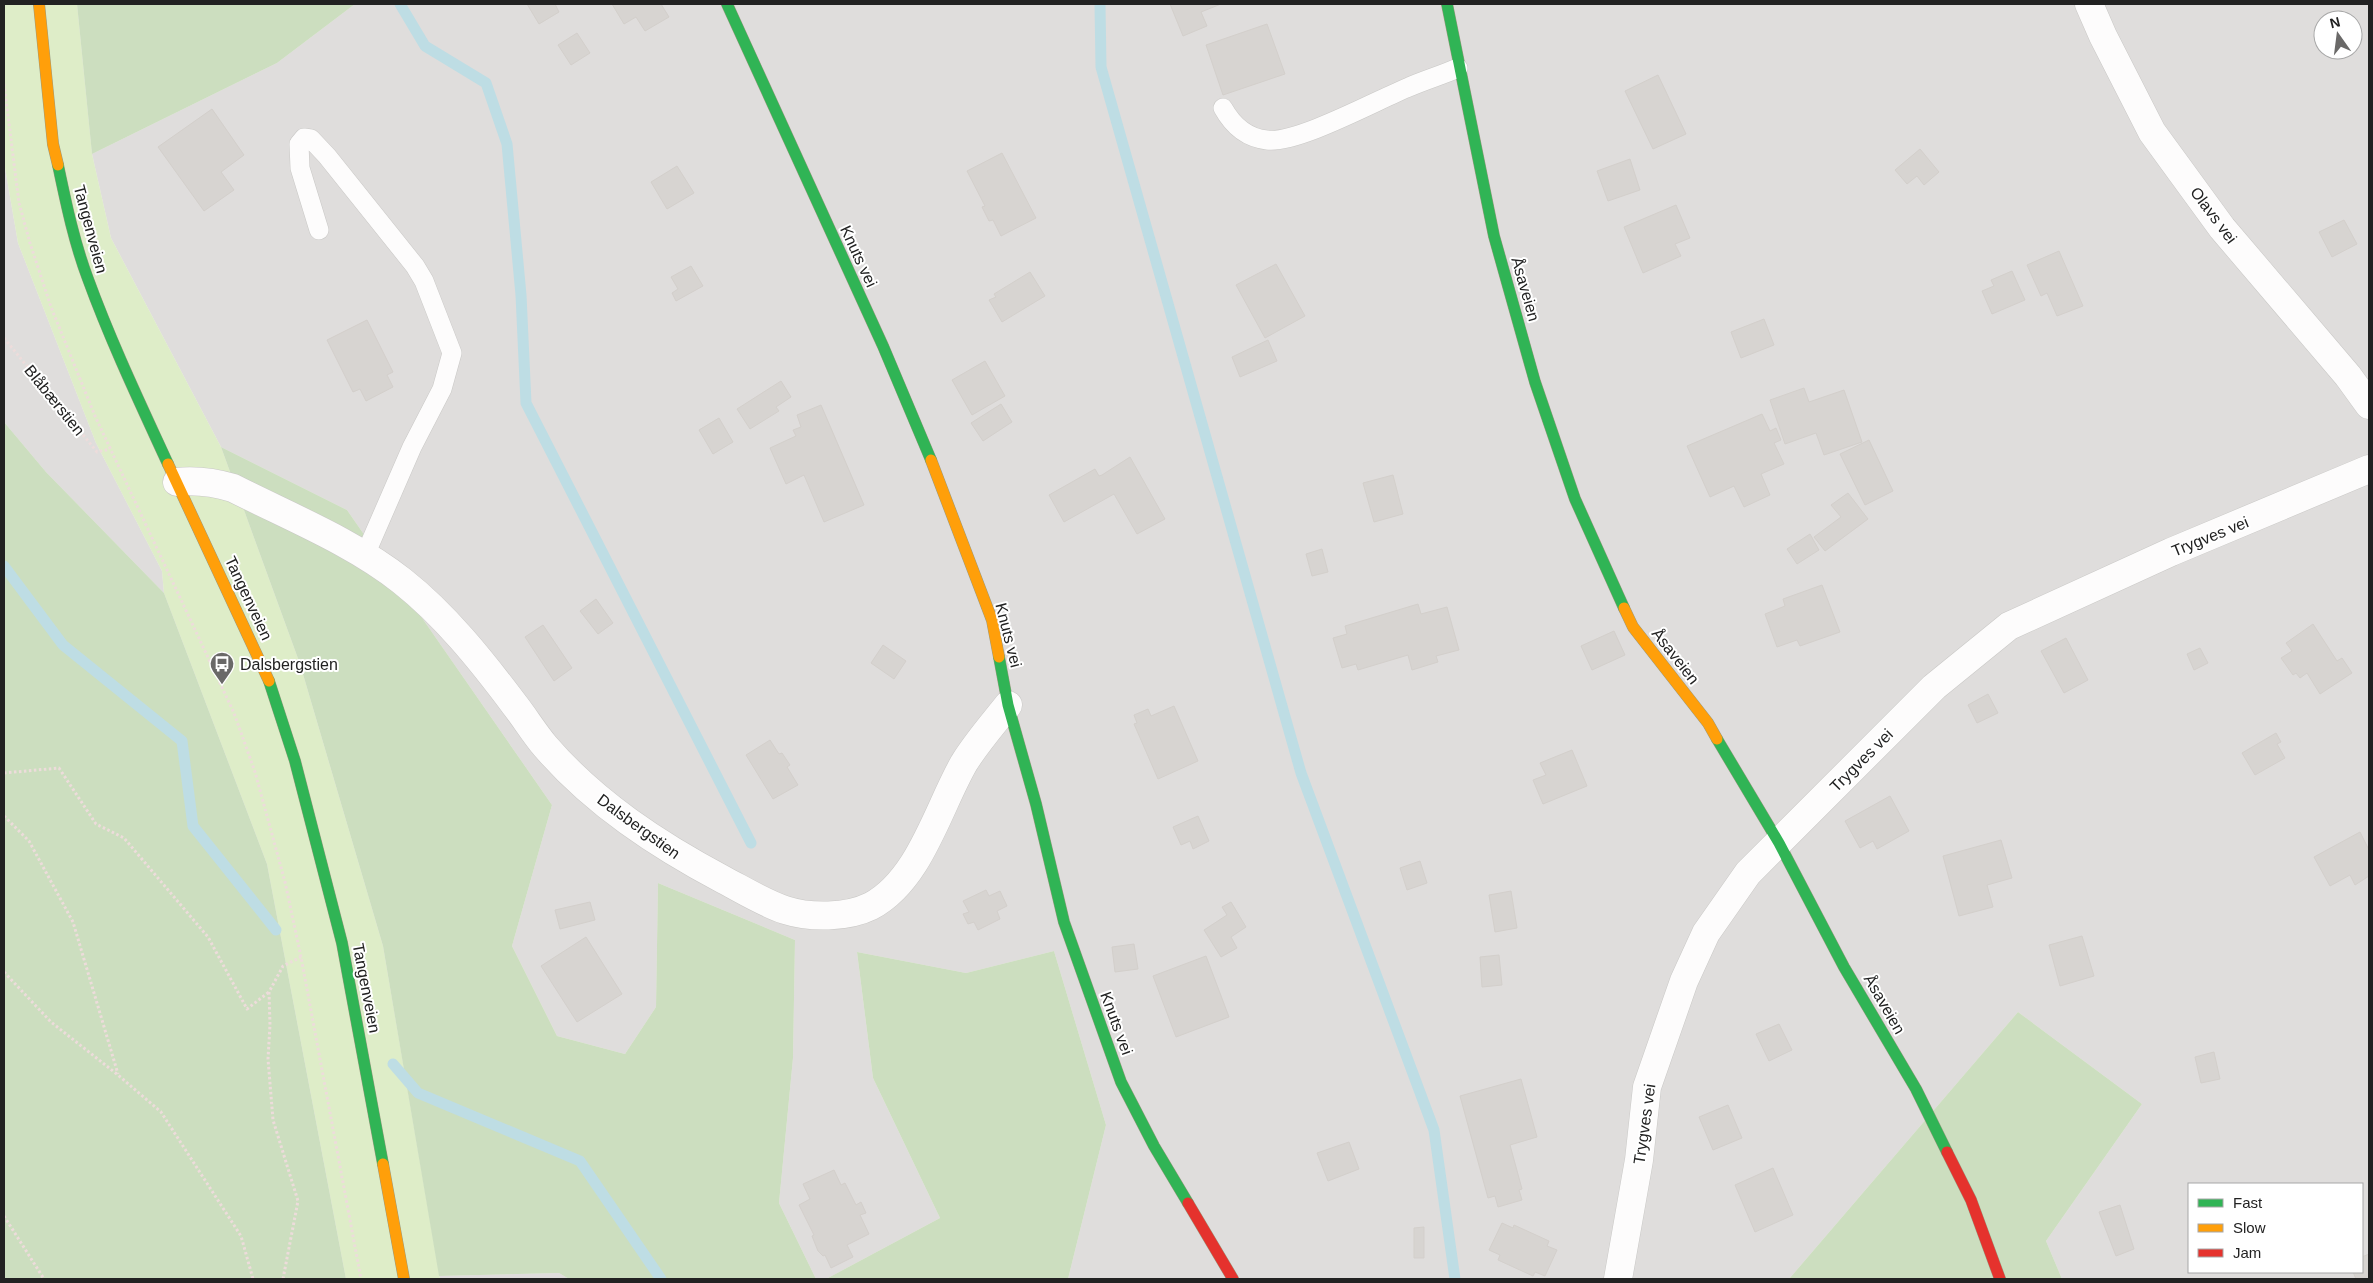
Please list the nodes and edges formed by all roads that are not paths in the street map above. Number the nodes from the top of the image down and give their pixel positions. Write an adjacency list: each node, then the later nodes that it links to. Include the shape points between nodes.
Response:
1 (39, 4): 10 (street, Tangenveien, via 53,144 86,278)
2 (727, 4): 12 (street, Knuts vei, via 883,346 941,484 992,620)
3 (1447, 4): 5 (street, Åsaveien)
4 (2089, 4): 8 (street, Olavs vei, via 2152,132 2222,228)
5 (1458, 68): 6 (lane, via 1281,140 1267,140 1240,130); 13 (street, Åsaveien, via 1494,236 1535,382 1575,499 1633,627 1708,723)
6 (1223, 108)
7 (320, 230): 11 (lane, via 300,168 299,144 304,138 311,139 327,156 415,266 452,353 442,389 412,447)
8 (2369, 405)
9 (2369, 468): 13 (street, Trygves vei, via 2171,552 2009,626 1934,687)
10 (177, 482): 11 (street, Dalsbergstien, via 194,480 233,488); 14 (street, Tangenveien, via 270,684 295,761 342,943)
11 (365, 555): 12 (street, Dalsbergstien, via 402,581 438,613 546,746 609,808 690,862 784,910 839,915 870,906 893,888 919,854 964,764)
12 (1008, 705): 15 (street, Knuts vei, via 1064,922 1121,1082 1154,1146)
13 (1779, 843): 16 (street, Trygves vei, via 1748,873 1706,933 1684,981 1647,1087 1639,1160); 17 (street, Åsaveien, via 1844,967 1916,1089 1971,1200)
14 (404, 1279)
15 (1233, 1279)
16 (1618, 1279)
17 (2000, 1279)

